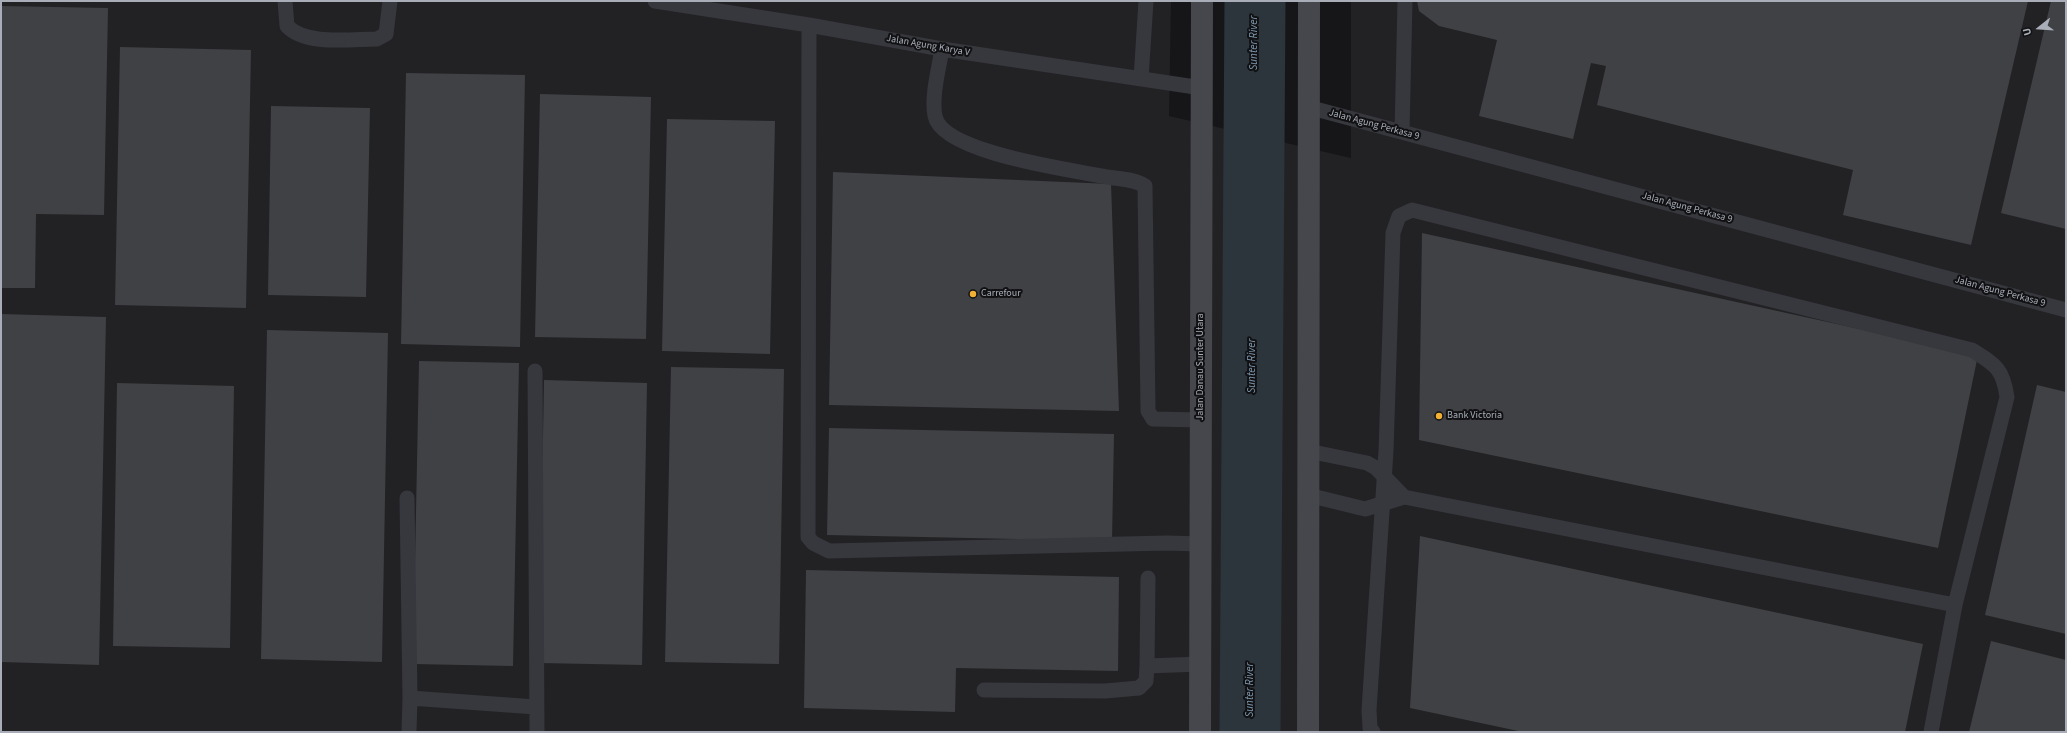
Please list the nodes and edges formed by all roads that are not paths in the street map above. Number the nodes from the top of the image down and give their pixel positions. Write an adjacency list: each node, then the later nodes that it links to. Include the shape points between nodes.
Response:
1 (285, 1): 2 (lane, via 287,26 293,32 314,39 377,38 386,34)
2 (390, 1)
3 (656, 1): 8 (lane, Jalan Agung Karya V)
4 (1146, 1): 10 (lane)
5 (1202, 1): 11 (main road, Jalan Danau Sunter Utara)
6 (1309, 1): 12 (main road)
7 (1405, 1): 13 (lane)
8 (808, 25): 9 (lane, Jalan Agung Karya V); 23 (lane, via 808,537 813,543 829,550)
9 (942, 49): 10 (lane, Jalan Agung Karya V); 16 (lane, via 934,104 935,117 948,134 1005,157 1145,186 1148,411 1153,419)
10 (1141, 79): 11 (lane, Jalan Agung Karya V)
11 (1202, 88): 16 (main road, Jalan Danau Sunter Utara)
12 (1308, 107): 13 (lane, Jalan Agung Perkasa 9); 17 (main road)
13 (1402, 132): 14 (lane, Jalan Agung Perkasa 9)
14 (2066, 310)
15 (535, 371): 30 (lane)
16 (1201, 420): 23 (main road, Jalan Danau Sunter Utara)
17 (1308, 451): 18 (lane, via 1368,463); 19 (main road)
18 (1384, 478): 20 (lane); 22 (lane); 25 (lane, via 1393,233 1399,216 1412,210 1972,350 1996,365 2005,379 2007,397)
19 (1308, 495): 22 (lane, via 1364,509); 34 (main road)
20 (1404, 497): 22 (lane); 25 (lane)
21 (407, 498): 29 (lane)
22 (1382, 504): 35 (lane, via 1369,710 1370,728)
23 (1201, 544): 26 (main road, Jalan Danau Sunter Utara)
24 (1148, 578): 27 (lane)
25 (1955, 605): 36 (lane)
26 (1201, 664): 27 (lane); 33 (main road, Jalan Danau Sunter Utara)
27 (1147, 666): 28 (lane, via 1146,681 1139,688 1105,691)
28 (984, 690)
29 (410, 698): 30 (lane); 31 (lane)
30 (536, 707): 32 (lane)
31 (409, 732)
32 (537, 732)
33 (1200, 732)
34 (1308, 732)
35 (1373, 732)
36 (1931, 732)

